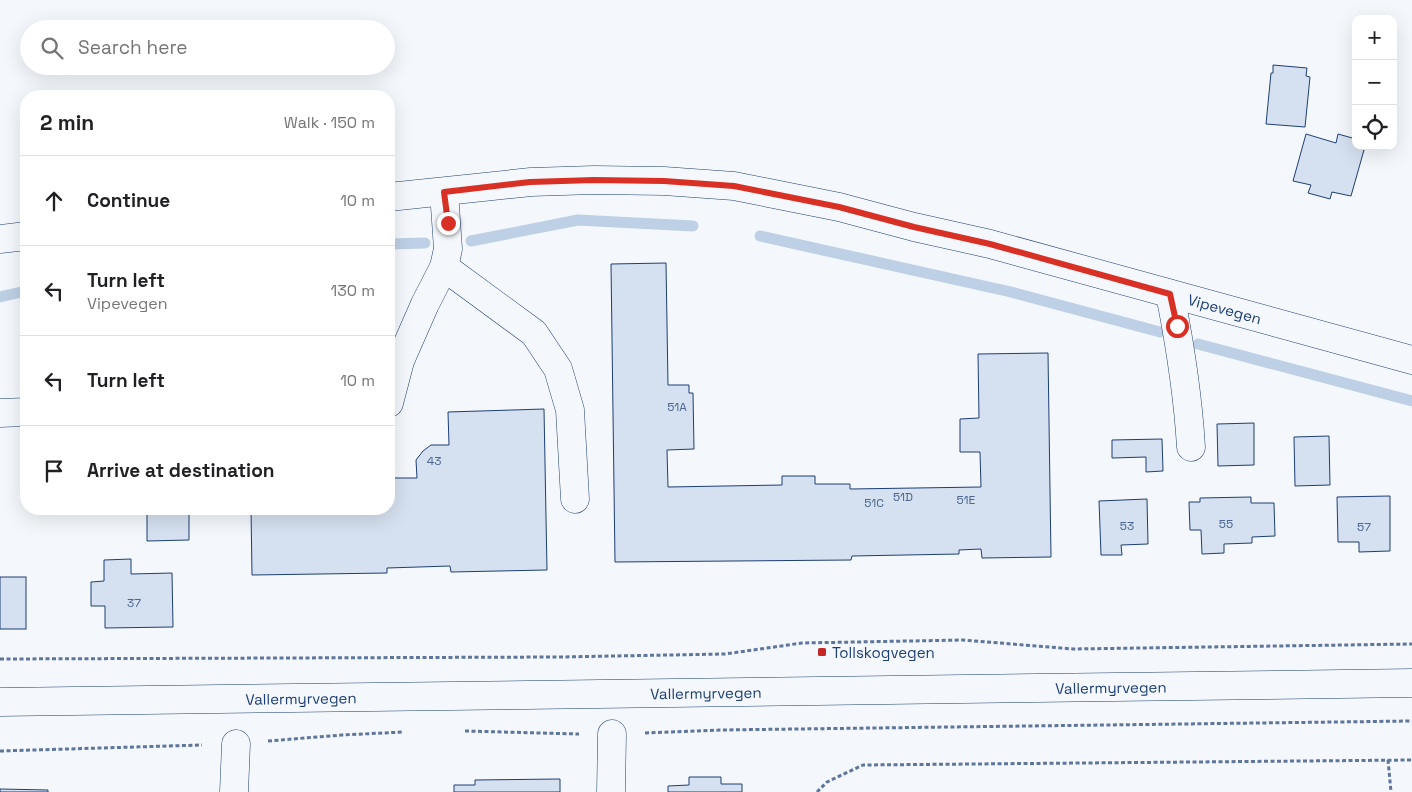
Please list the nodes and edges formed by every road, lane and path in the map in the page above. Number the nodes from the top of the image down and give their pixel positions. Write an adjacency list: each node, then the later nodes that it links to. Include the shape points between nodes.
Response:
1 (444, 192): 2 (main road, Vipevegen); 5 (main road, via 448,249); 6 (main road, Vipevegen, via 530,182 594,180 734,186 839,207 990,244)
2 (395, 196)
3 (20, 236): 4 (main road)
4 (0, 238)
5 (444, 267): 8 (main road, via 400,361); 12 (main road, via 534,333 558,369 570,410)
6 (1170, 294): 7 (main road, Vipevegen); 11 (main road, via 1188,402)
7 (1412, 360)
8 (395, 380)
9 (20, 412): 10 (main road)
10 (0, 413)
11 (1191, 447)
12 (575, 499)
13 (1412, 644): 14 (path, via 1073,649 963,640 802,643 725,654)
14 (0, 659)
15 (1412, 683): 16 (main road, Vallermyrvegen)
16 (0, 702)
17 (1412, 721): 20 (path)
18 (456, 731): 20 (path)
19 (408, 732): 21 (path)
20 (612, 734): 26 (main road)
21 (236, 744): 22 (path); 25 (main road)
22 (0, 750)
23 (1388, 760): 24 (path); 27 (path, via 863,765 827,782); 28 (path)
24 (1412, 760)
25 (234, 792)
26 (611, 792)
27 (817, 792)
28 (1391, 792)

